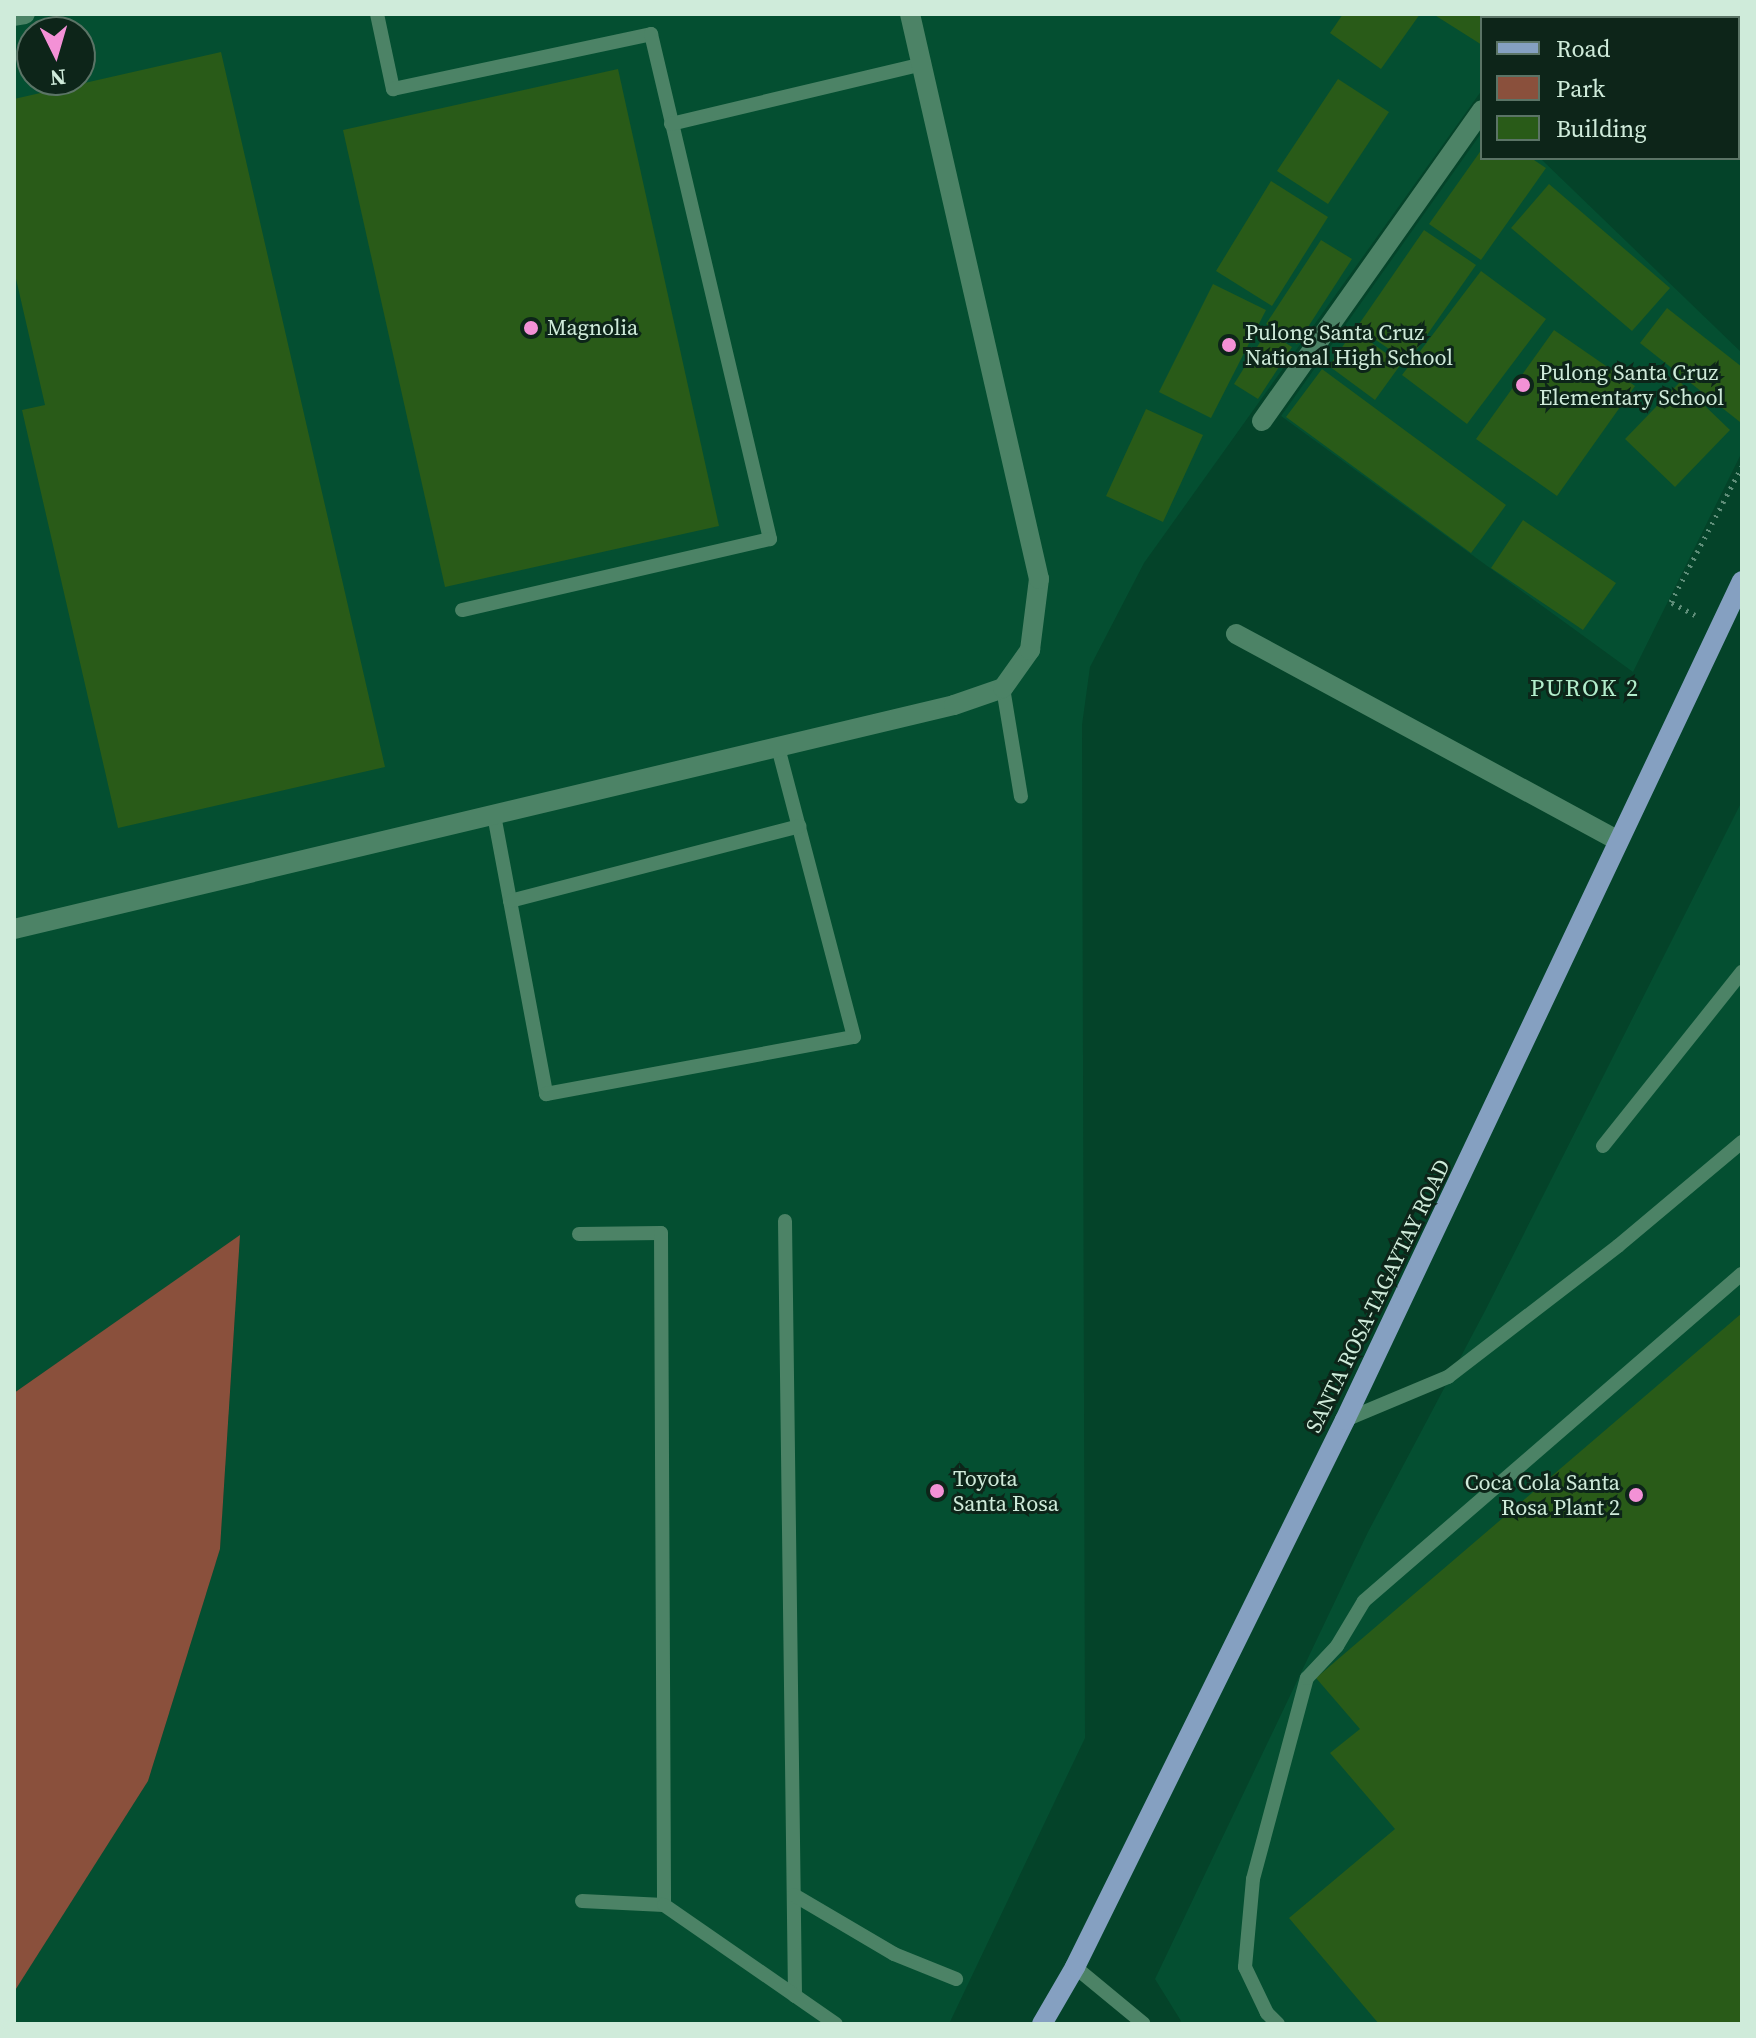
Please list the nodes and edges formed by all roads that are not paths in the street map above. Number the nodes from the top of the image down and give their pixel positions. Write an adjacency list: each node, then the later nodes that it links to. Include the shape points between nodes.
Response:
1 (25, 14): 4 (street)
2 (377, 14): 7 (lane, via 393,89 651,34)
3 (910, 14): 5 (street)
4 (14, 16)
5 (923, 64): 7 (lane); 12 (street, via 1039,579 1030,650)
6 (1480, 113): 8 (street)
7 (671, 124): 10 (lane, via 770,539)
8 (1262, 421)
9 (1742, 581): 17 (main road, SANTA ROSA-TAGAYTAY ROAD)
10 (462, 610)
11 (1236, 634): 17 (street)
12 (1003, 688): 13 (street, via 954,705); 14 (lane)
13 (778, 747): 15 (street); 16 (lane)
14 (1021, 797)
15 (494, 815): 18 (lane); 19 (street)
16 (799, 826): 18 (lane); 18 (lane, via 854,1037 546,1094)
17 (1617, 840): 26 (main road, SANTA ROSA-TAGAYTAY ROAD)
18 (510, 901)
19 (14, 929)
20 (1742, 972): 22 (lane)
21 (1742, 1142): 26 (lane, via 1448,1377)
22 (1603, 1146)
23 (785, 1221): 27 (lane)
24 (579, 1234): 29 (lane, via 661,1233)
25 (1742, 1274): 36 (lane, via 1364,1601 1337,1646 1307,1678 1253,1879 1246,1952 1245,1967 1267,2013)
26 (1345, 1420): 30 (main road, SANTA ROSA-TAGAYTAY ROAD)
27 (794, 1895): 31 (lane, via 894,1954); 32 (lane)
28 (582, 1901): 29 (lane)
29 (664, 1905): 32 (lane)
30 (1075, 1967): 34 (main road, SANTA ROSA-TAGAYTAY ROAD); 35 (lane)
31 (956, 1979)
32 (795, 1996): 33 (lane)
33 (836, 2024)
34 (1042, 2024)
35 (1144, 2024)
36 (1278, 2024)

